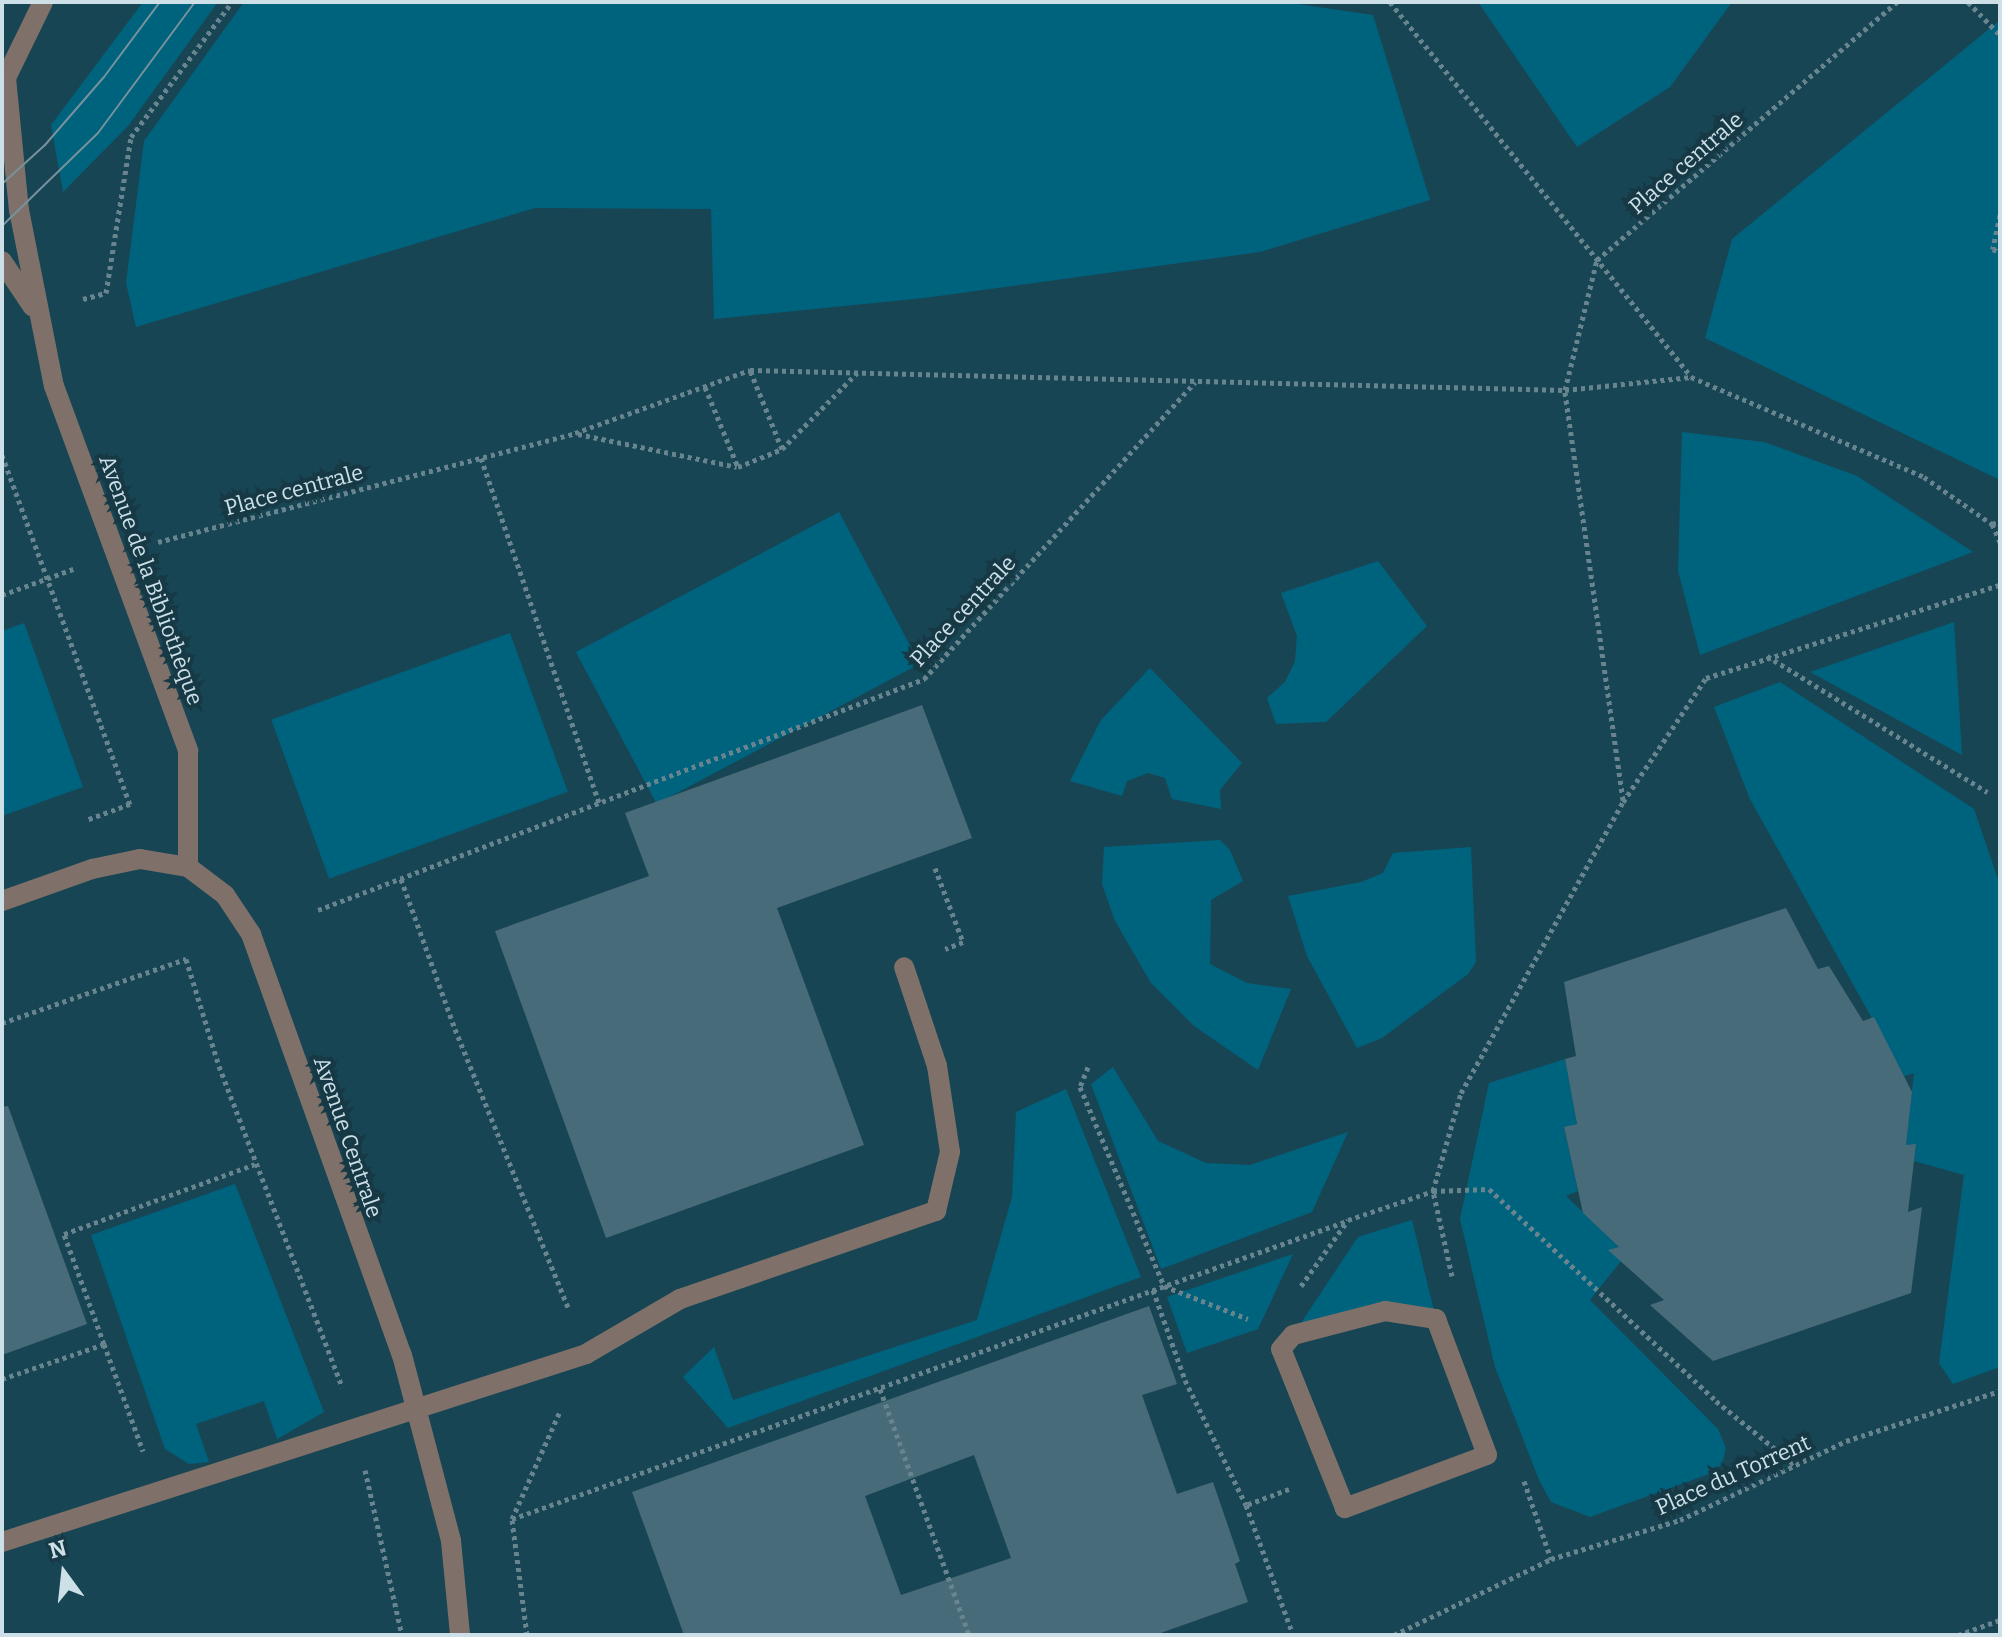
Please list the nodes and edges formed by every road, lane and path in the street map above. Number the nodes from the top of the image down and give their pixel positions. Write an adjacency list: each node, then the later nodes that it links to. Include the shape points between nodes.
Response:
1 (43, 2): 14 (street, Avenue de la Bibliothèque, via 6,78 10,153)
2 (232, 2): 13 (path, via 131,137 106,293)
3 (1390, 2): 11 (path)
4 (1884, 2): 7 (path)
5 (1897, 2): 7 (path, Place centrale)
6 (1968, 2): 8 (path)
7 (1886, 11): 11 (path, Place centrale)
8 (2000, 35)
9 (2000, 215): 10 (path, via 1993,249)
10 (2000, 253)
11 (1597, 260): 17 (path); 20 (path)
12 (2, 261): 14 (street)
13 (77, 301)
14 (37, 313): 29 (street, Avenue de la Bibliothèque, via 54,386)
15 (750, 370): 16 (path, Place centrale); 19 (path, Place centrale); 22 (path)
16 (858, 373): 18 (path, Place centrale); 22 (path)
17 (1691, 377): 20 (path, Place centrale); 27 (path, via 1924,477)
18 (1196, 381): 20 (path, Place centrale); 36 (path, Place centrale, via 924,679)
19 (705, 387): 21 (path, Place centrale); 25 (path)
20 (1565, 390): 35 (path)
21 (575, 433): 24 (path, Place centrale); 25 (path)
22 (782, 449): 25 (path)
23 (2, 455): 30 (path)
24 (481, 458): 29 (path, Place centrale); 36 (path)
25 (738, 467)
26 (2000, 521): 27 (path)
27 (1992, 524): 28 (path)
28 (2000, 542)
29 (115, 553): 30 (path, Place centrale); 38 (street, Avenue de la Bibliothèque, via 188,751)
30 (48, 578): 32 (path, Place centrale); 37 (path, via 130,804)
31 (2000, 585): 33 (path)
32 (2, 595)
33 (1767, 656): 34 (path); 35 (path, via 1706,678)
34 (1987, 792)
35 (1623, 802): 48 (path, via 1461,1093 1433,1191)
36 (599, 803): 40 (path, Place centrale)
37 (73, 825)
38 (188, 867): 41 (street, Avenue Centrale, via 140,859 92,869); 58 (street, Avenue Centrale, via 225,895 251,934)
39 (935, 868): 43 (path, via 963,942)
40 (401, 879): 42 (path, Place centrale); 54 (path)
41 (2, 901)
42 (318, 910)
43 (904, 967): 54 (street, via 937,1066 950,1152 936,1211 680,1299)
44 (2, 1023): 46 (path, via 186,959)
45 (1088, 1067): 49 (path, via 1080,1087)
46 (255, 1164): 53 (path, via 64,1234); 59 (path)
47 (1348, 1220): 49 (path)
48 (1453, 1282)
49 (1164, 1286): 50 (path); 51 (path)
50 (1153, 1290): 56 (path); 62 (path, via 1185,1380)
51 (1257, 1323)
52 (1293, 1335): 52 (street, via 1281,1349 1345,1508 1487,1455 1436,1319 1385,1311)
53 (104, 1344): 55 (path); 61 (path)
54 (586, 1354): 58 (street); 63 (path)
55 (2, 1379)
56 (880, 1389): 63 (path); 70 (path)
57 (2000, 1391): 65 (path, Place du Torrent, via 1846,1441 1680,1520)
58 (417, 1408): 59 (street); 68 (street, Avenue Centrale, via 451,1541)
59 (356, 1428): 61 (street); 67 (path)
60 (1522, 1477): 65 (path)
61 (158, 1494): 64 (street)
62 (1246, 1505)
63 (512, 1519): 69 (path)
64 (2, 1542)
65 (1551, 1559): 71 (path, Place du Torrent)
66 (2000, 1620): 72 (path)
67 (402, 1635)
68 (460, 1635)
69 (527, 1635)
70 (969, 1635)
71 (1394, 1635)
72 (1958, 1635)

